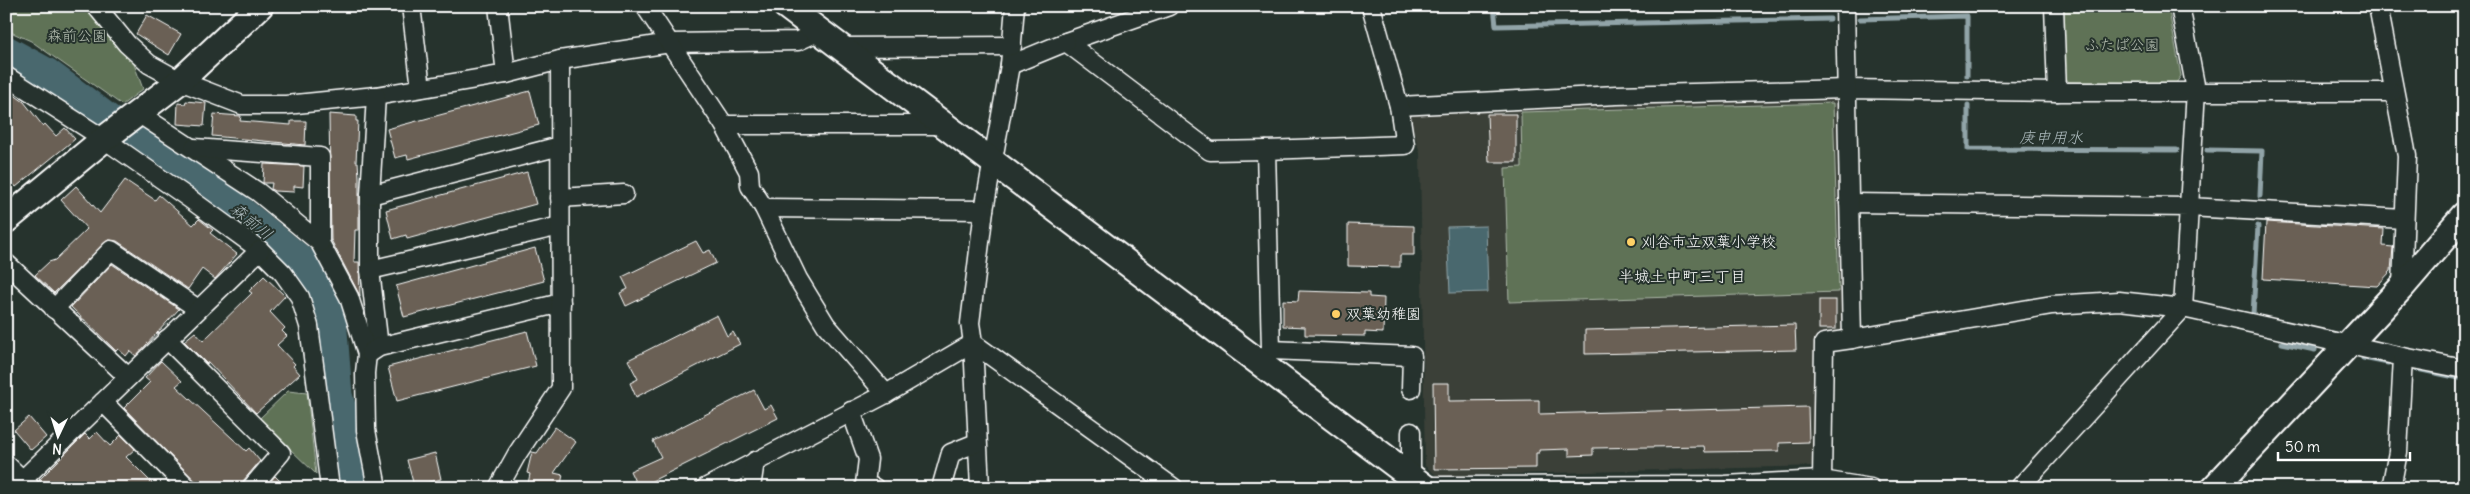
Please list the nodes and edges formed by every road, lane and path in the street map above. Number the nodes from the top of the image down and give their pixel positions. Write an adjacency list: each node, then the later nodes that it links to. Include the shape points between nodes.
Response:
1 (96, 6): 23 (street, via 127,44 149,64)
2 (260, 6): 23 (street)
3 (411, 6): 24 (street)
4 (498, 6): 21 (street)
5 (645, 6): 15 (street)
6 (786, 6): 14 (street)
7 (1015, 6): 17 (street)
8 (1168, 6): 16 (street)
9 (1371, 6): 30 (street)
10 (1845, 6): 25 (street)
11 (2054, 6): 27 (street)
12 (2180, 6): 26 (street)
13 (2378, 6): 28 (street)
14 (820, 32): 15 (street, via 798,41); 18 (street)
15 (670, 42): 19 (street); 32 (street)
16 (1066, 42): 20 (street); 37 (street, via 1210,151)
17 (1012, 46): 18 (street); 20 (street)
18 (842, 48): 33 (street)
19 (560, 60): 21 (street); 35 (street)
20 (1010, 65): 38 (street)
21 (506, 74): 24 (street)
22 (6, 77): 34 (street)
23 (180, 81): 29 (street, via 242,105 286,105); 31 (street)
24 (421, 88): 29 (street)
25 (1846, 89): 27 (street); 30 (street, via 1617,95); 42 (street)
26 (2196, 90): 27 (street); 28 (street); 43 (street)
27 (2057, 92)
28 (2393, 92): 47 (street, via 2407,156)
29 (376, 96): 40 (street)
30 (1399, 106): 37 (street, via 1405,145)
31 (138, 113): 34 (street); 36 (street)
32 (724, 125): 33 (street); 44 (street, via 749,172 750,186)
33 (945, 126): 38 (street)
34 (104, 139): 48 (street); 51 (street)
35 (560, 146): 40 (street); 41 (street)
36 (193, 148): 50 (street, via 258,192); 50 (street, via 320,157)
37 (1266, 150): 64 (street)
38 (992, 160): 45 (street); 64 (street)
39 (624, 194): 41 (street)
40 (370, 195): 53 (street)
41 (560, 198): 49 (street)
42 (1849, 203): 43 (street); 60 (street)
43 (2189, 207): 47 (street); 56 (street)
44 (764, 208): 45 (street); 69 (street, via 798,279 826,325)
45 (984, 210): 61 (street, via 970,323)
46 (2464, 215): 54 (street)
47 (2404, 219): 54 (street)
48 (6, 220)
49 (560, 226): 53 (street); 55 (street)
50 (320, 244): 63 (street)
51 (260, 250): 58 (street); 82 (street, via 284,273 300,298 309,326)
52 (6, 263): 57 (street)
53 (370, 270): 63 (street)
54 (2402, 287): 62 (street)
55 (561, 303): 63 (street); 84 (street, via 561,388)
56 (2183, 308): 60 (street, via 2119,301 2052,305); 62 (street); 92 (street)
57 (54, 309): 58 (street, via 111,250); 67 (street)
58 (198, 309): 59 (street)
59 (167, 339): 67 (street); 81 (street, via 281,453)
60 (1852, 339): 76 (street, via 1824,343)
61 (973, 343): 69 (street); 73 (street); 90 (street)
62 (2347, 346): 65 (street); 93 (street)
63 (373, 351): 83 (street, via 365,372 366,430)
64 (1267, 357): 68 (street, via 1412,356); 77 (street)
65 (2404, 357): 66 (street); 94 (street, via 2398,452)
66 (2464, 369)
67 (128, 377): 70 (street)
68 (1411, 389)
69 (886, 394): 71 (street)
70 (103, 402): 78 (street); 80 (street)
71 (851, 411): 74 (street); 87 (street, via 868,459 865,484)
72 (1411, 432): 77 (street)
73 (976, 443): 88 (street, via 952,453); 89 (street)
74 (756, 461): 85 (street); 86 (street)
75 (6, 464): 78 (street)
76 (1822, 480): 79 (street); 91 (street)
77 (1420, 484): 79 (street)
78 (22, 485)
79 (1725, 486)
80 (188, 488)
81 (251, 488)
82 (330, 488)
83 (377, 488)
84 (498, 488)
85 (705, 488)
86 (751, 488)
87 (875, 488)
88 (942, 488)
89 (980, 488)
90 (1174, 488)
91 (1870, 488)
92 (2019, 488)
93 (2214, 488)
94 (2391, 488)

